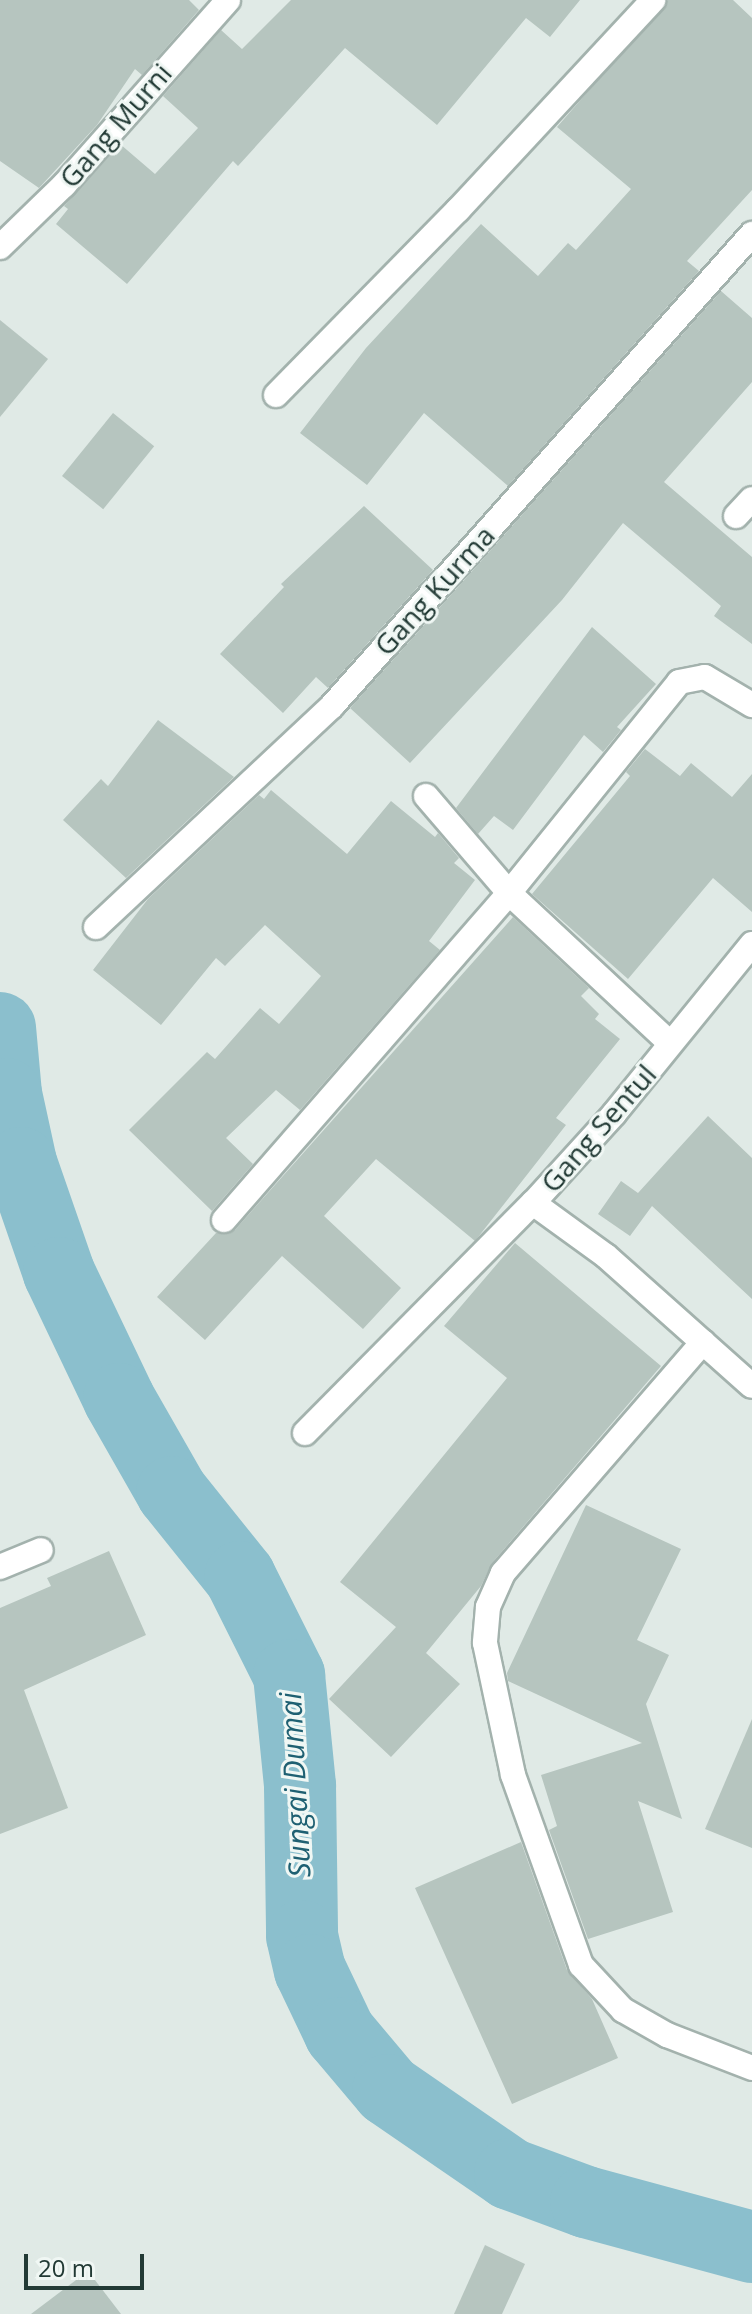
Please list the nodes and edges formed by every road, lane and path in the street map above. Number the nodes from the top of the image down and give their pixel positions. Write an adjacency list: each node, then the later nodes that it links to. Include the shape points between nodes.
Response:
1 (228, 0): 4 (street, Gang Murni, via 64,185)
2 (653, 0): 5 (street)
3 (752, 234): 9 (street, Gang Kurma, via 332,706)
4 (0, 247)
5 (276, 395)
6 (752, 705): 8 (street, via 705,677 679,682)
7 (426, 796): 8 (street)
8 (509, 893): 11 (street); 13 (street)
9 (96, 927)
10 (752, 944): 11 (street, Gang Sentul)
11 (670, 1043): 12 (street, Gang Sentul)
12 (533, 1203): 14 (street, Gang Sentul, via 606,1256); 16 (street)
13 (224, 1220)
14 (703, 1342): 15 (street, Gang Sentul); 19 (street, via 503,1573 488,1607 485,1643 513,1775 581,1965 623,2010 667,2035)
15 (752, 1386)
16 (305, 1433)
17 (41, 1550): 18 (street)
18 (0, 1567)
19 (751, 2062)

